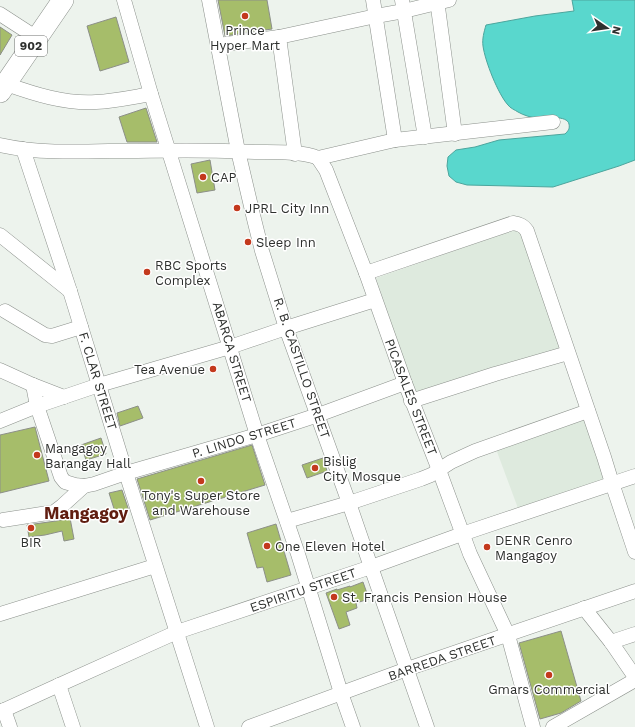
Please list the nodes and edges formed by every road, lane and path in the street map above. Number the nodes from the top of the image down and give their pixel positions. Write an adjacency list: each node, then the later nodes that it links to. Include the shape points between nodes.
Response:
1 (47, 0): 10 (highway, 902)
2 (63, 0): 10 (highway, 902)
3 (124, 0): 14 (street, ABARCA STREET)
4 (209, 0): 12 (street, R. B. CASTILLO STREET)
5 (373, 0): 9 (street)
6 (442, 1): 7 (street); 16 (street)
7 (403, 5): 9 (street); 17 (street)
8 (0, 14): 10 (street)
9 (376, 16): 11 (street); 18 (street)
10 (31, 35): 13 (highway, 902)
11 (279, 37): 12 (street); 23 (street)
12 (218, 45): 22 (street, R. B. CASTILLO STREET)
13 (2, 81): 14 (street, via 45,96 78,102 97,102)
14 (151, 94): 21 (street, ABARCA STREET)
15 (554, 122): 16 (street)
16 (455, 134): 17 (street)
17 (425, 138): 18 (street)
18 (395, 140): 24 (street)
19 (0, 146): 20 (street)
20 (24, 149): 21 (street, via 73,152); 27 (street, F. CLAR STREET)
21 (170, 151): 22 (street); 32 (street, ABARCA STREET)
22 (238, 151): 23 (street); 31 (street, R. B. CASTILLO STREET, via 262,251)
23 (295, 154): 24 (street)
24 (318, 158): 26 (street, PICASALES STREET, via 326,170)
25 (0, 235): 27 (street)
26 (366, 273): 28 (street, PICASALES STREET); 33 (street, via 513,223 524,226)
27 (70, 291): 30 (street, F. CLAR STREET)
28 (375, 300): 31 (street); 35 (street, PICASALES STREET)
29 (5, 311): 30 (street, via 45,335 52,336)
30 (81, 327): 37 (street, F. CLAR STREET)
31 (286, 328): 32 (street); 42 (street, R. B. CASTILLO STREET)
32 (230, 347): 37 (street); 44 (street, ABARCA STREET)
33 (568, 353): 39 (street); 41 (street)
34 (0, 370): 36 (street)
35 (405, 383): 39 (street, PICASALES STREET); 42 (street, P. LINDO STREET)
36 (33, 385): 38 (street); 40 (street)
37 (99, 385): 38 (street); 46 (street, F. CLAR STREET)
38 (64, 397): 40 (street)
39 (411, 400): 45 (street, PICASALES STREET)
40 (37, 406): 43 (street); 49 (street, via 63,480)
41 (588, 410): 45 (street, via 475,451); 48 (street)
42 (318, 415): 44 (street, P. LINDO STREET); 50 (street, R. B. CASTILLO STREET)
43 (0, 421)
44 (257, 435): 46 (street, P. LINDO STREET); 52 (street, ABARCA STREET)
45 (439, 470): 50 (street, via 421,479); 53 (street, PICASALES STREET)
46 (126, 473): 49 (street, P. LINDO STREET); 55 (street, F. CLAR STREET)
47 (635, 476): 48 (street, ESPIRITU STREET)
48 (612, 484): 53 (street, ESPIRITU STREET); 54 (street)
49 (84, 486): 51 (street, via 54,512)
50 (349, 503): 52 (street); 56 (street, R. B. CASTILLO STREET)
51 (3, 520)
52 (287, 521): 57 (street, ABARCA STREET)
53 (462, 534): 56 (street, ESPIRITU STREET); 63 (street, PICASALES STREET)
54 (635, 552)
55 (155, 566): 60 (street); 61 (street, F. CLAR STREET)
56 (371, 567): 57 (street, ESPIRITU STREET); 65 (street, R. B. CASTILLO STREET)
57 (309, 588): 61 (street, ESPIRITU STREET); 69 (street, ABARCA STREET)
58 (635, 591): 59 (street, BARREDA STREET)
59 (584, 608): 63 (street, BARREDA STREET); 64 (street)
60 (0, 614)
61 (177, 632): 68 (street, ESPIRITU STREET); 73 (street, F. CLAR STREET)
62 (635, 634): 64 (street)
63 (508, 635): 65 (street, BARREDA STREET); 77 (street, PICASALES STREET)
64 (612, 642): 66 (street)
65 (407, 669): 69 (street, BARREDA STREET); 76 (street, R. B. CASTILLO STREET)
66 (635, 677)
67 (635, 680): 78 (street)
68 (59, 685): 70 (street, ESPIRITU STREET); 72 (street)
69 (341, 693): 74 (street, BARREDA STREET); 75 (street, ABARCA STREET)
70 (2, 711): 71 (street)
71 (10, 727)
72 (72, 727)
73 (207, 727)
74 (249, 727)
75 (353, 727)
76 (427, 727)
77 (533, 727)
78 (553, 727)

